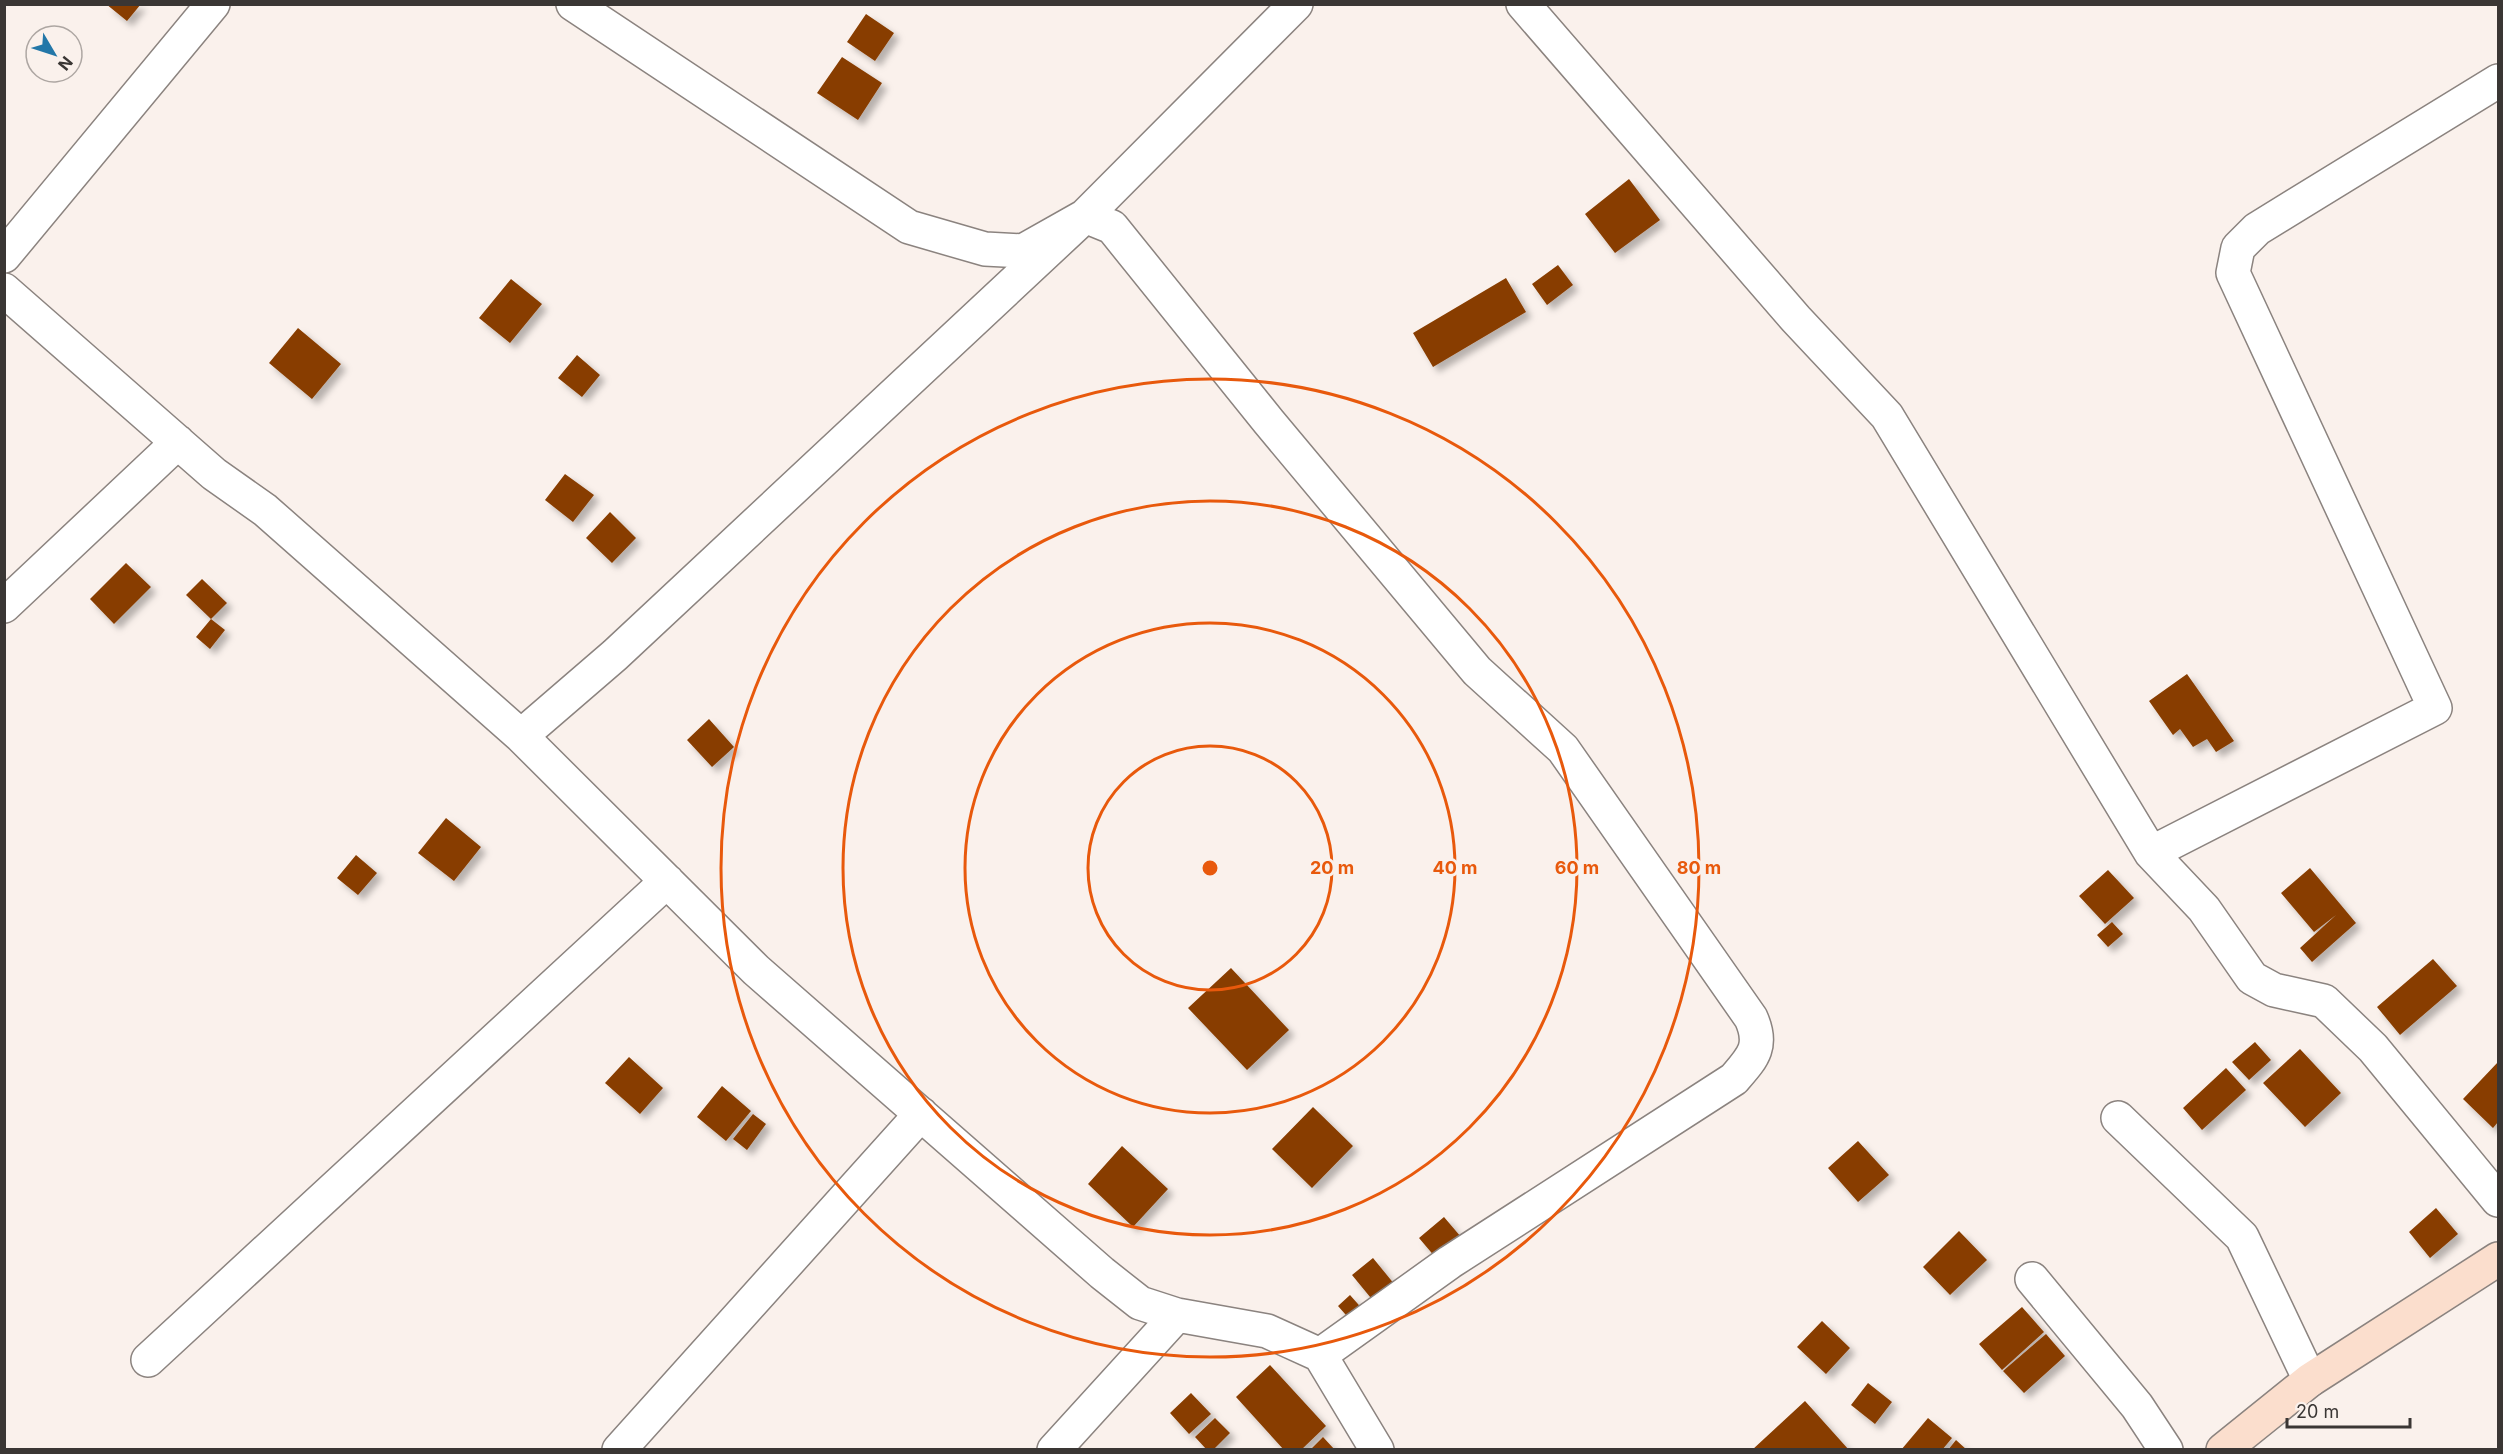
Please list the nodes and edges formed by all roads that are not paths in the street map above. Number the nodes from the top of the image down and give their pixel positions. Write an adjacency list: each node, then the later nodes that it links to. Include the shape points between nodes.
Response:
1 (213, 4): 7 (street)
2 (573, 4): 6 (street, via 909,226 985,249 1023,251)
3 (1296, 4): 6 (street)
4 (1522, 4): 12 (street, via 1796,319 1887,416)
5 (2499, 81): 12 (street, via 2257,229 2238,248 2233,273 2435,708)
6 (1085, 216): 11 (street, via 615,655); 20 (street, via 1112,227 1478,671 1563,748 1751,1018 1756,1031 1754,1056 1734,1080 1450,1262)
7 (4, 256)
8 (4, 290): 9 (street)
9 (178, 442): 10 (street); 11 (street, via 214,474 265,510)
10 (4, 606)
11 (521, 736): 13 (street)
12 (2151, 853): 16 (street, via 2204,909 2252,978 2274,990 2324,1001 2373,1048)
13 (667, 881): 14 (street, via 756,970); 21 (street)
14 (921, 1114): 19 (street, via 1140,1303); 24 (street)
15 (2118, 1118): 22 (street, via 2242,1237)
16 (2499, 1200)
17 (2498, 1262): 22 (street)
18 (2032, 1280): 27 (street, via 2137,1406)
19 (1177, 1315): 20 (street, via 1268,1331); 25 (street)
20 (1320, 1355): 26 (street)
21 (148, 1360)
22 (2310, 1380): 23 (street)
23 (2228, 1448)
24 (619, 1449)
25 (1054, 1449)
26 (1377, 1449)
27 (2166, 1449)

